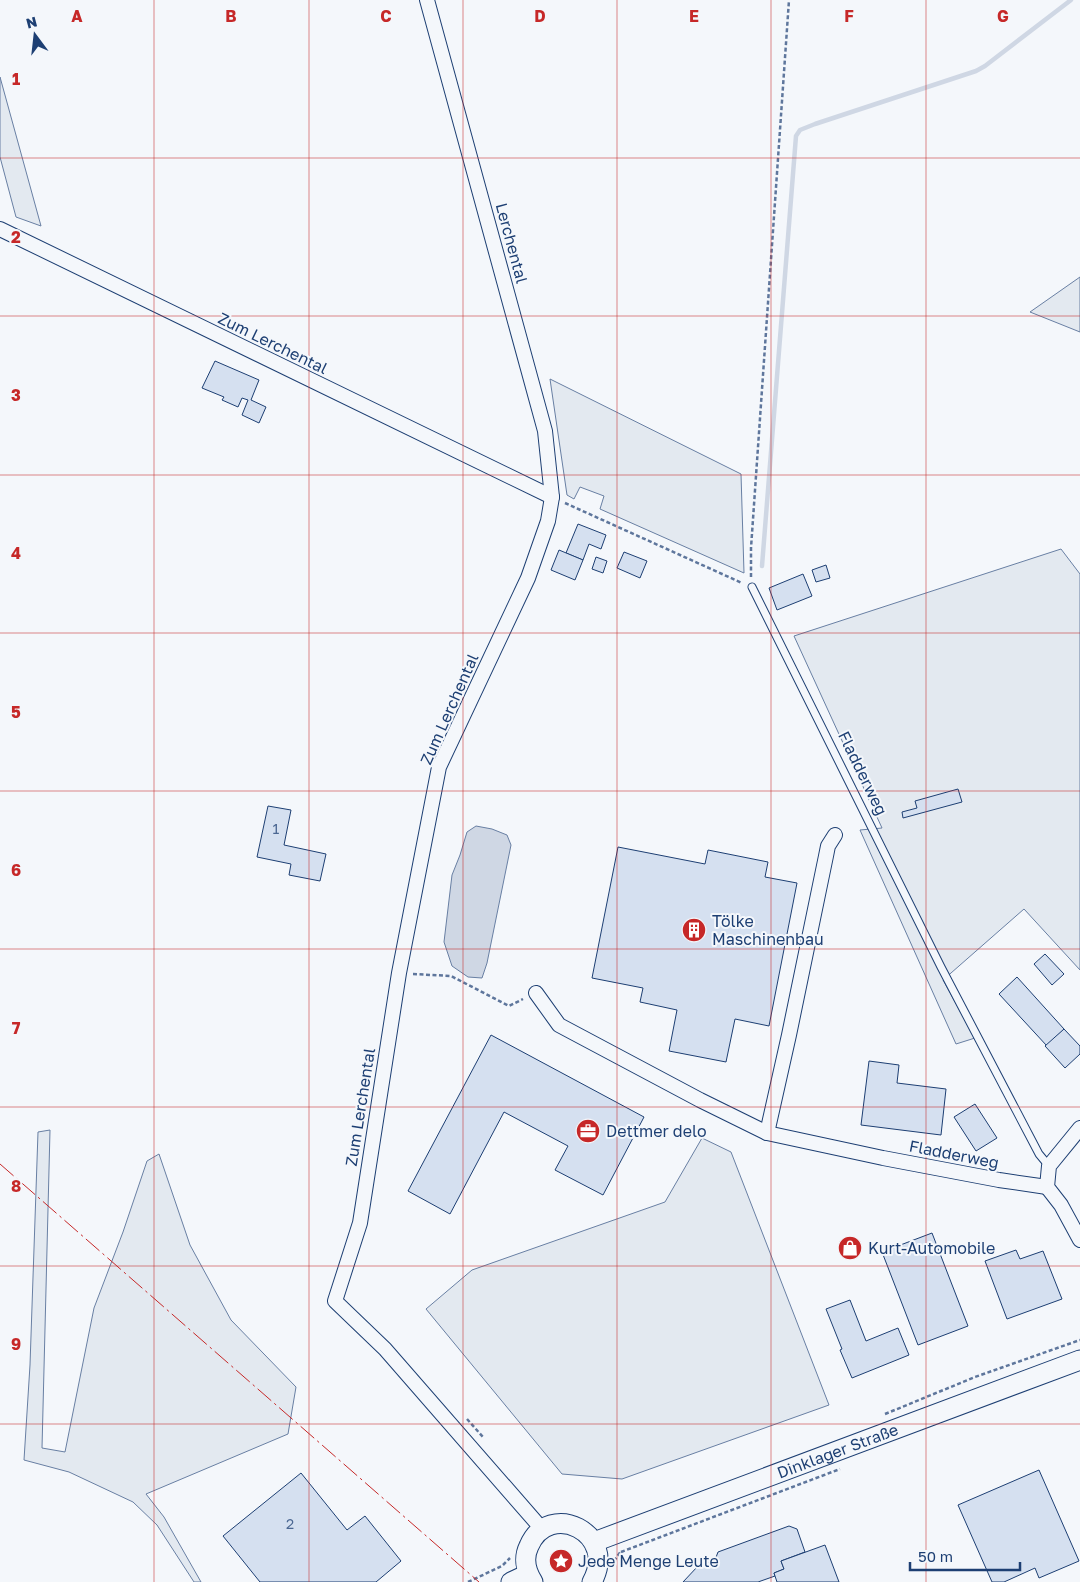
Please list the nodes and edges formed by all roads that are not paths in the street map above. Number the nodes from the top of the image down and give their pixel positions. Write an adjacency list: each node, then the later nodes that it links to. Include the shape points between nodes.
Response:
1 (427, 0): 3 (street, Lerchental, via 545,431)
2 (0, 229): 3 (street, Zum Lerchental)
3 (552, 497): 13 (street, Zum Lerchental, via 548,521 528,578 440,767 399,973 360,1223 335,1301 385,1349)
4 (752, 587): 9 (lane, Fladderweg, via 941,967 1039,1154)
5 (835, 835): 8 (street, via 828,846)
6 (536, 993): 8 (street, Fladderweg, via 559,1026)
7 (1080, 1128): 9 (street)
8 (767, 1132): 10 (street, Fladderweg)
9 (1049, 1166): 10 (street)
10 (1047, 1187): 11 (street)
11 (1080, 1240)
12 (1080, 1360): 14 (main road, Dinklager Straße)
13 (542, 1529): 14 (main road, via 553,1524 577,1526); 15 (main road, via 527,1549)
14 (594, 1542): 16 (main road, via 599,1562)
15 (524, 1579)
16 (592, 1582)

